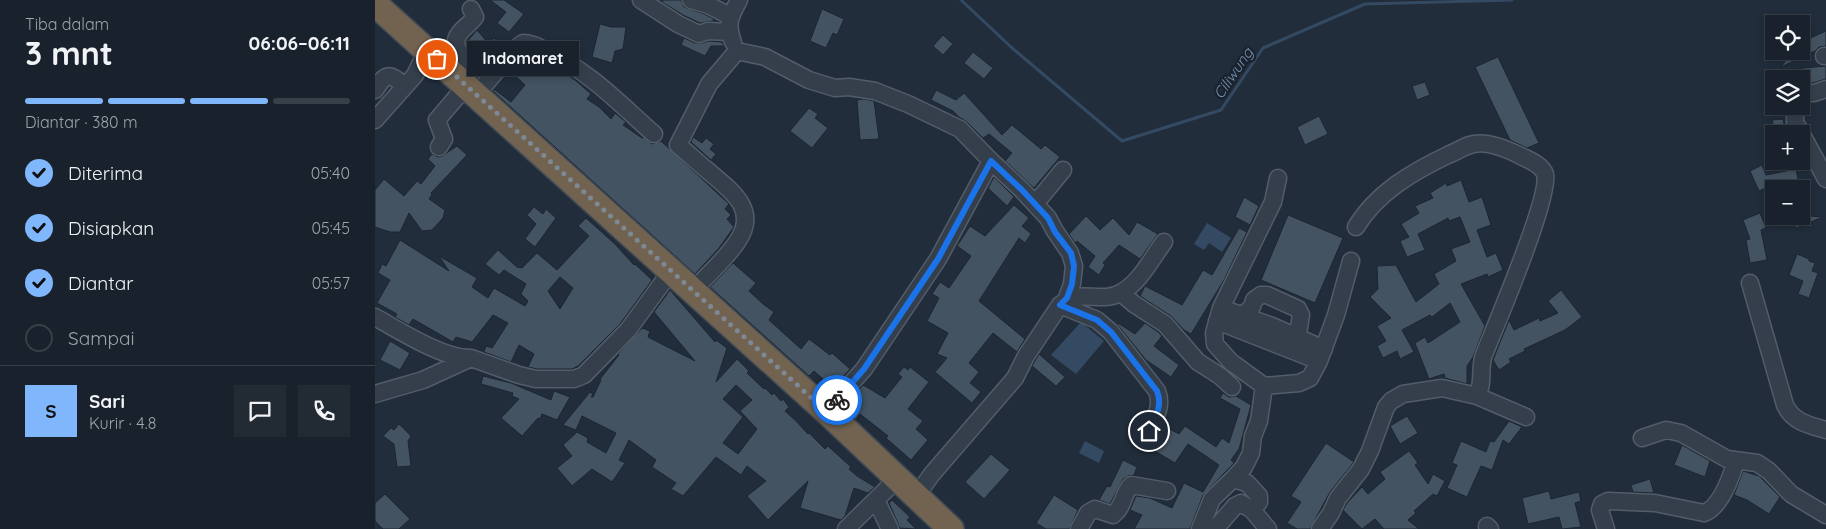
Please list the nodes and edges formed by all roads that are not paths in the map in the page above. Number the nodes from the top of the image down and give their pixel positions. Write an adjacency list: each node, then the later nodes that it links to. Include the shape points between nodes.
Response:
1 (641, 0): 6 (street, via 699,34)
2 (691, 0): 6 (street, via 708,5)
3 (739, 1): 6 (street)
4 (375, 4): 7 (highway)
5 (471, 9): 10 (street, via 475,17 456,41 463,60)
6 (730, 24): 8 (street)
7 (427, 50): 9 (street, via 415,75); 10 (highway)
8 (737, 51): 18 (street, via 765,57 809,80 835,88 875,91 909,104 960,129); 28 (street, via 709,84 678,145 728,186 738,198 744,216 744,226 736,243)
9 (404, 86): 12 (street, via 389,76 383,78); 15 (street)
10 (466, 86): 16 (street, via 523,43 531,44 579,68); 17 (street, via 437,120 444,139); 26 (highway)
11 (1826, 89): 13 (street)
12 (375, 90)
13 (1810, 93)
14 (1795, 115): 21 (street, via 1795,122)
15 (375, 120)
16 (654, 134)
17 (439, 148)
18 (991, 161): 22 (street); 41 (street, via 938,259 864,369)
19 (1063, 170): 22 (street)
20 (1278, 178): 31 (street, via 1273,202)
21 (1826, 179)
22 (1035, 204): 30 (street, via 1048,218 1073,259 1072,284)
23 (1356, 227): 39 (street, via 1367,209 1402,180 1473,144 1482,143 1513,153 1544,170 1546,179 1542,200 1483,355 1481,388)
24 (1164, 242): 29 (street, via 1139,277)
25 (1351, 261): 35 (street)
26 (671, 270): 28 (highway); 36 (street, via 628,330 584,375 574,379 536,379)
27 (1750, 283): 43 (street, via 1790,415)
28 (693, 291): 41 (highway)
29 (1121, 293): 30 (street, via 1098,298 1078,295); 37 (street, via 1165,324 1198,362)
30 (1063, 302): 44 (street, via 1097,320 1111,332 1157,391 1159,409); 50 (street, via 1015,378)
31 (1219, 315): 32 (street); 35 (street); 40 (street, via 1215,344)
32 (1243, 315): 34 (street); 34 (street, via 1252,307 1254,300 1267,295 1298,309)
33 (375, 317): 36 (street, via 438,350)
34 (1301, 339): 35 (street)
35 (1322, 355): 40 (street, via 1310,378)
36 (471, 358): 38 (street, via 423,380)
37 (1232, 387)
38 (375, 394)
39 (1477, 396): 42 (street); 61 (street, via 1442,388 1403,394 1391,400 1361,469 1338,498)
40 (1262, 400): 48 (street, via 1251,453)
41 (826, 411): 47 (highway)
42 (1526, 417)
43 (1826, 430)
44 (1149, 431)
45 (1642, 438): 46 (street, via 1666,430 1681,433)
46 (1736, 461): 53 (street, via 1751,461 1763,466 1791,494); 62 (street, via 1730,479 1711,510 1704,513 1655,503 1608,501 1601,504 1600,510)
47 (897, 479): 50 (highway); 51 (street)
48 (1233, 479): 52 (street, via 1247,483 1259,496 1259,502); 59 (street, via 1212,499)
49 (1167, 492): 58 (street, via 1131,485 1120,509 1113,515 1095,509 1088,513)
50 (916, 496): 55 (highway)
51 (877, 500): 56 (street); 57 (street)
52 (1252, 510): 54 (street, via 1241,503 1235,506); 60 (street)
53 (1826, 515)
54 (1224, 525)
55 (946, 528)
56 (846, 529)
57 (889, 529)
58 (1079, 529)
59 (1200, 529)
60 (1268, 529)
61 (1320, 529)
62 (1606, 529)

